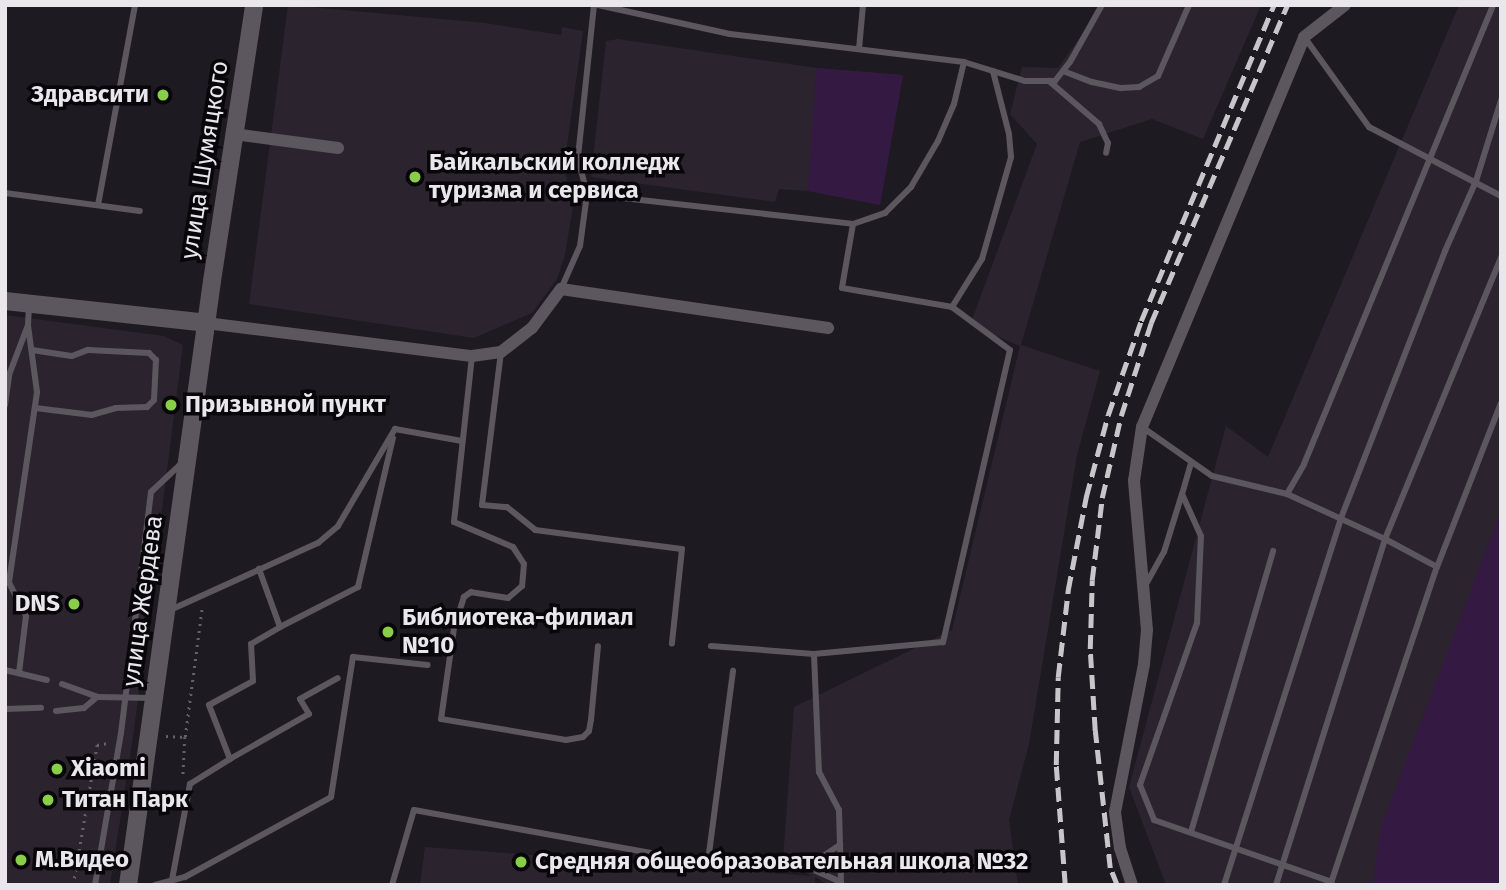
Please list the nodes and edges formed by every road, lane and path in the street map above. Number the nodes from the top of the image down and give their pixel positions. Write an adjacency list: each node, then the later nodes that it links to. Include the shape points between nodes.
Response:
1 (135, 5): 24 (lane)
2 (254, 5): 16 (main road, улица Шумяцкого)
3 (596, 5): 10 (lane, via 730,34); 22 (lane, via 578,157)
4 (863, 5): 10 (lane)
5 (1102, 5): 13 (lane)
6 (1189, 5): 13 (lane, via 1158,76 1139,87 1092,82)
7 (1345, 5): 9 (street)
8 (1493, 5): 19 (lane)
9 (1304, 37): 19 (lane, via 1370,127); 41 (street)
10 (859, 49): 11 (lane)
11 (964, 62): 12 (lane); 26 (lane, via 954,104 911,187 885,213)
12 (993, 71): 14 (lane, via 1025,81); 31 (lane, via 1012,158 982,259)
13 (1063, 71): 14 (lane)
14 (1049, 81): 18 (lane, via 1099,124 1108,143)
15 (1501, 100): 20 (lane)
16 (234, 134): 17 (street); 32 (main road, улица Шумяцкого)
17 (338, 148)
18 (1107, 153)
19 (1432, 159): 20 (lane); 47 (lane, via 1304,464)
20 (1476, 181): 23 (lane); 48 (lane, via 1444,251)
21 (5, 193): 24 (lane)
22 (587, 194): 26 (lane); 28 (lane, via 580,246)
23 (1501, 196)
24 (98, 205): 25 (lane)
25 (140, 211)
26 (853, 224): 31 (lane, via 842,288)
27 (1501, 257): 49 (lane)
28 (561, 289): 34 (street); 36 (street, via 532,328)
29 (5, 301): 30 (main road)
30 (29, 305): 32 (main road); 33 (lane)
31 (952, 307): 60 (lane, via 1010,350 943,642)
32 (206, 323): 37 (street); 44 (main road, улица Жердева)
33 (28, 325): 35 (lane); 39 (lane, via 9,375)
34 (828, 328)
35 (32, 350): 40 (lane); 40 (lane, via 72,356 88,350 149,353 156,360 153,400 147,407 92,415)
36 (501, 352): 37 (street); 57 (lane, via 482,505 507,507 535,530 682,550)
37 (472, 356): 43 (lane)
38 (1501, 403): 51 (lane)
39 (5, 405)
40 (35, 408): 64 (lane, via 9,582 26,616)
41 (1142, 427): 45 (lane); 53 (street, via 1134,481)
42 (395, 429): 43 (lane); 52 (lane, via 338,526 318,543); 56 (lane, via 358,587)
43 (462, 441): 58 (lane, via 454,522 513,547 524,564 522,586 508,598 471,592 464,597 454,628 441,719 566,740 583,737 591,720)
44 (187, 459): 55 (main road, улица Жердева); 68 (lane, via 151,492)
45 (1191, 463): 46 (lane); 47 (lane, via 1213,475)
46 (1182, 494): 53 (lane, via 1164,552); 76 (lane, via 1200,536 1197,623 1140,785 1154,820)
47 (1287, 494): 48 (lane)
48 (1341, 518): 49 (lane); 78 (lane)
49 (1385, 539): 51 (lane); 80 (lane)
50 (1273, 551): 76 (lane)
51 (1437, 567): 84 (lane)
52 (259, 569): 54 (lane); 56 (lane)
53 (1144, 587): 89 (street, via 1144,664 1115,812)
54 (204, 594): 55 (lane); 74 (path)
55 (166, 611): 70 (main road, улица Жердева)
56 (280, 627): 75 (lane, via 251,645 253,681 209,705)
57 (672, 643)
58 (598, 646)
59 (711, 646): 60 (lane)
60 (814, 654): 77 (lane, via 819,772 839,810)
61 (428, 665): 82 (lane, via 353,657 331,797)
62 (5, 670): 64 (lane)
63 (733, 671): 79 (lane)
64 (19, 673): 66 (lane)
65 (338, 678): 75 (lane, via 300,699 309,714)
66 (47, 680)
67 (62, 684): 69 (lane)
68 (125, 696): 69 (lane); 70 (lane); 85 (lane)
69 (97, 697): 73 (lane, via 84,708)
70 (154, 699): 86 (main road, улица Жердева)
71 (41, 708): 72 (lane)
72 (5, 709)
73 (56, 711)
74 (185, 737)
75 (230, 759): 82 (lane, via 190,784)
76 (1191, 832): 78 (lane)
77 (840, 845): 81 (lane); 83 (lane)
78 (1233, 849): 80 (lane); 90 (lane)
79 (708, 861): 81 (lane); 88 (lane, via 612,848 414,810)
80 (1282, 865): 84 (lane); 91 (lane)
81 (807, 867): 83 (lane)
82 (172, 880): 87 (lane)
83 (841, 883)
84 (1331, 883)
85 (94, 885)
86 (128, 885)
87 (155, 885)
88 (392, 885)
89 (1132, 885)
90 (1224, 885)
91 (1276, 885)

